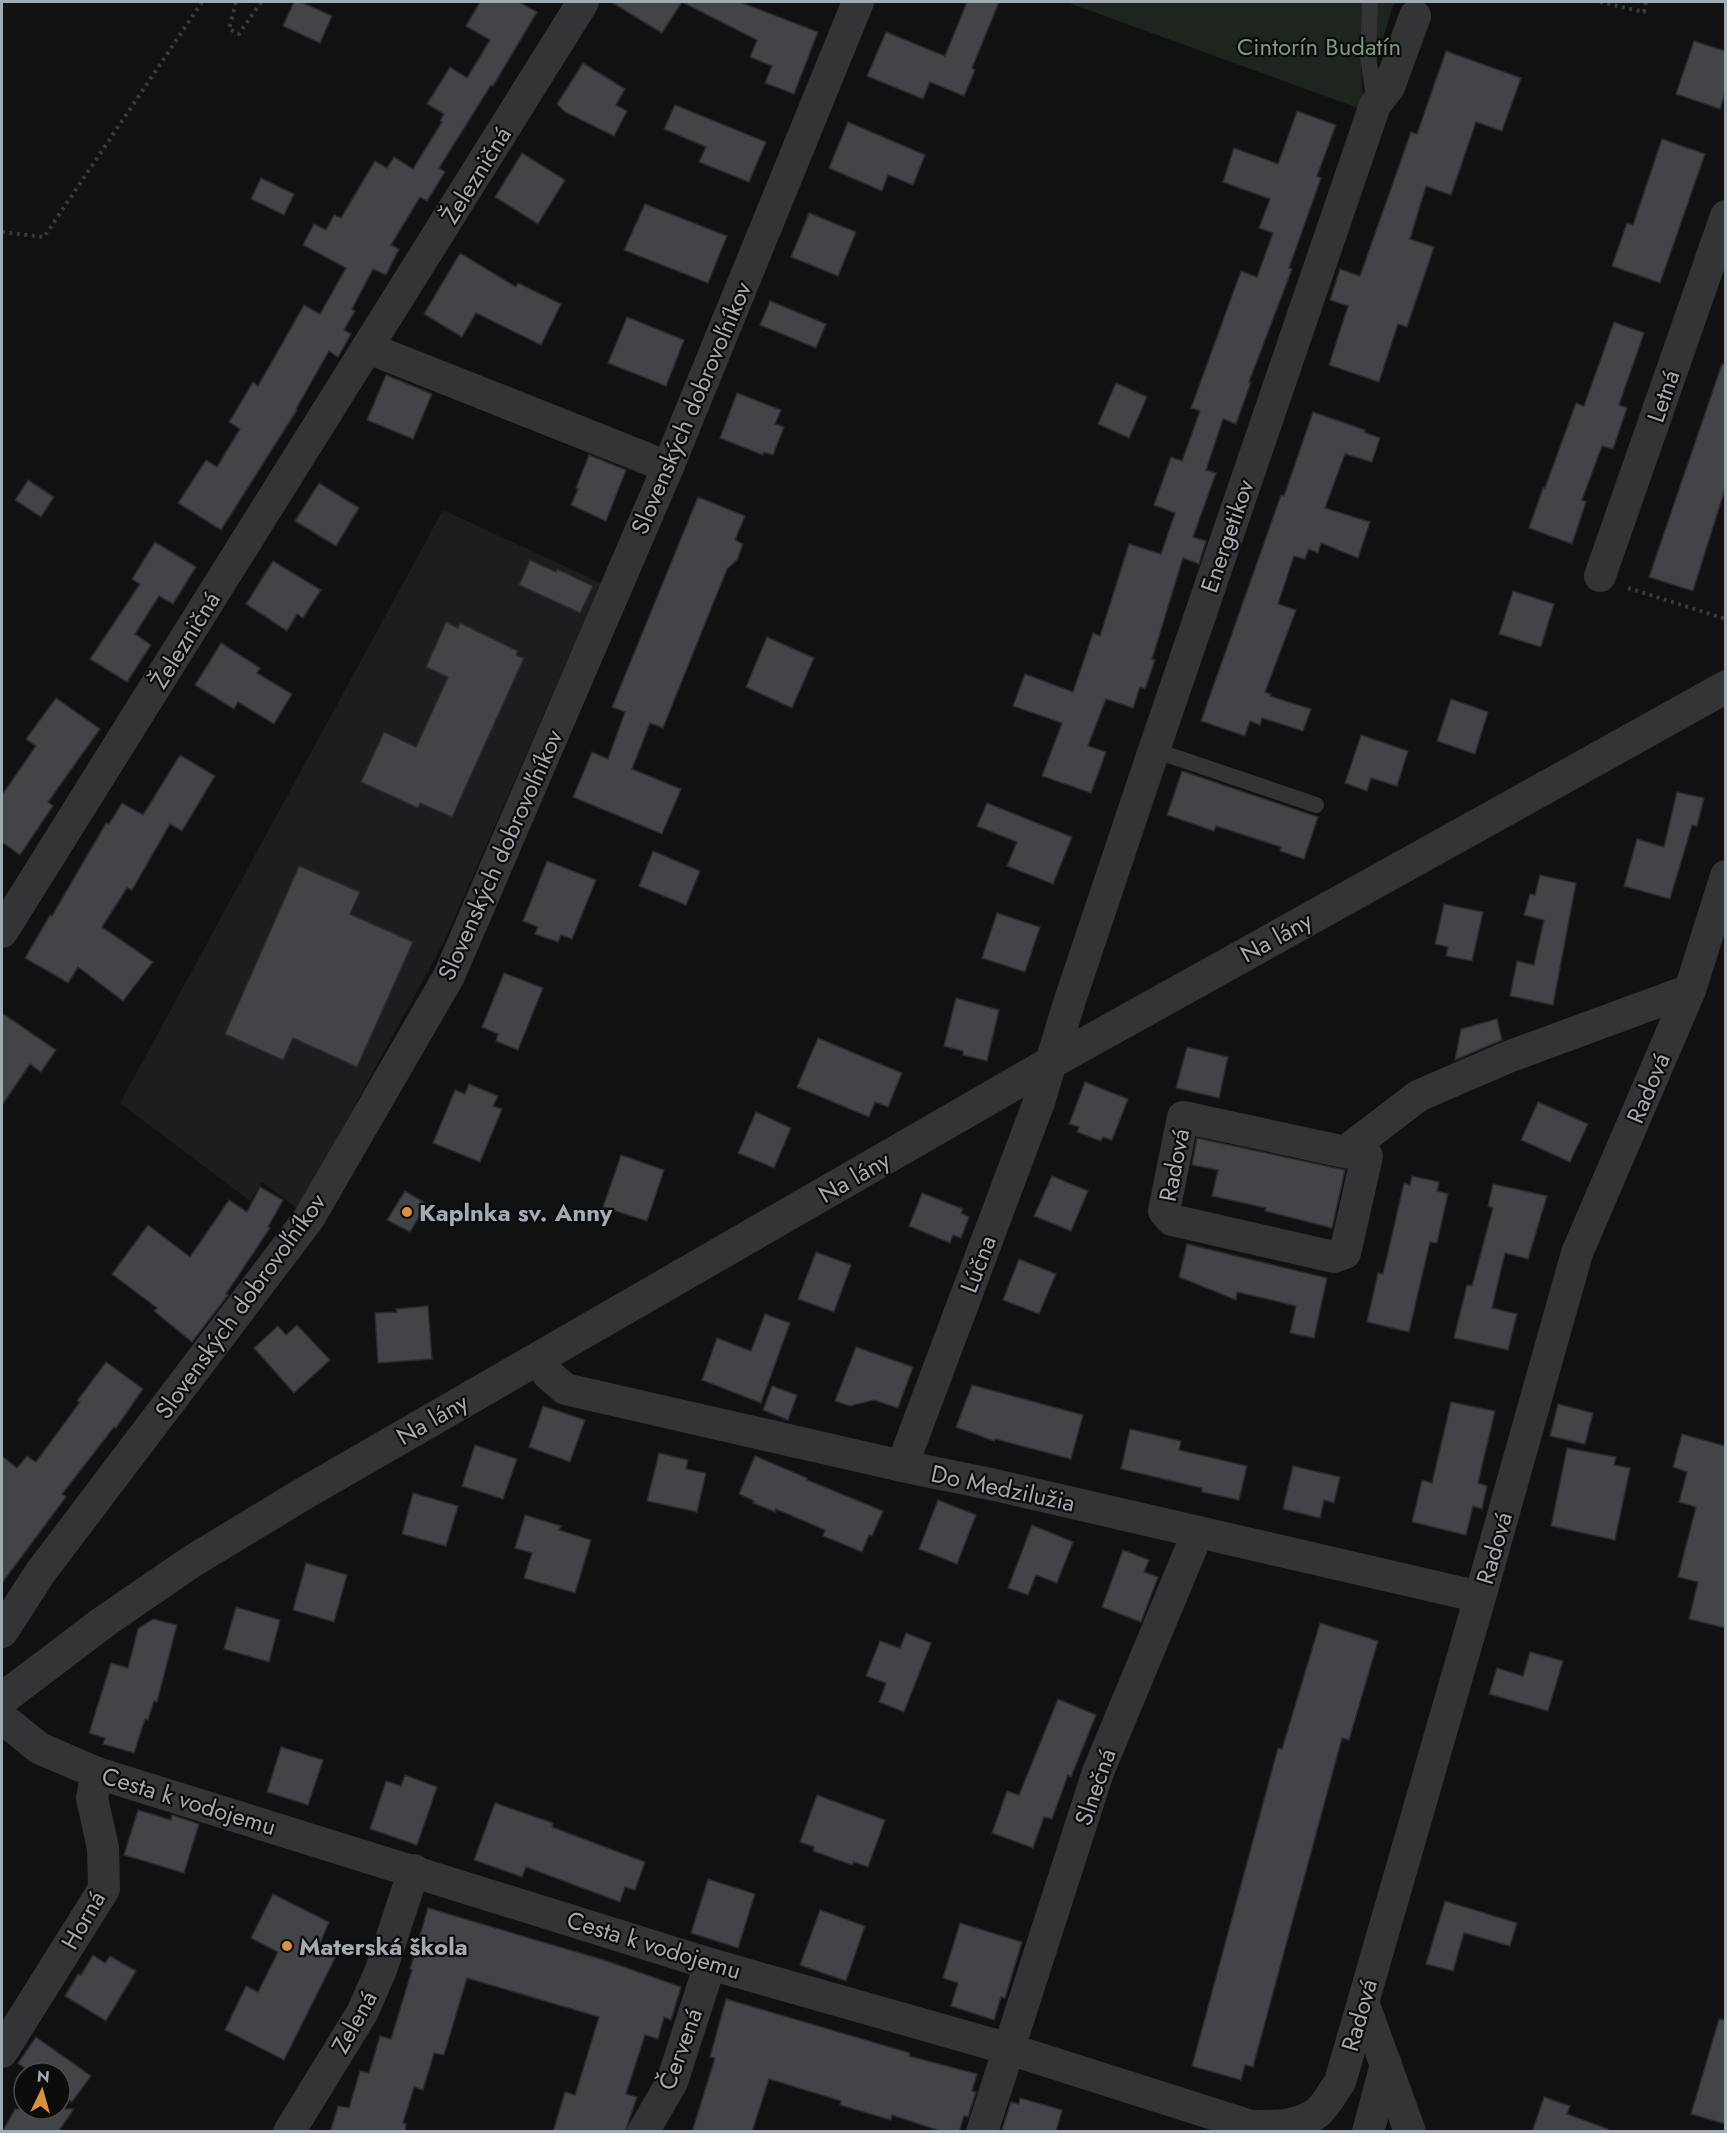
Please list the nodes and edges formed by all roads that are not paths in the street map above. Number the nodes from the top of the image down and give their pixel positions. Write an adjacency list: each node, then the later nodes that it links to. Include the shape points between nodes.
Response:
1 (583, 2): 7 (street, Železničná)
2 (858, 2): 8 (street, Slovenských dobrovoľníkov)
3 (1370, 2): 5 (lane, via 1368,56)
4 (1415, 16): 5 (street, Energetikov, via 1389,87)
5 (1376, 105): 11 (street, Energetikov)
6 (1725, 216): 9 (street, Letná)
7 (369, 348): 8 (street); 14 (street, Železničná)
8 (668, 467): 22 (street, Slovenských dobrovoľníkov, via 449,976 309,1218 40,1573)
9 (1600, 576)
10 (1725, 687): 16 (street, Na lány)
11 (1154, 750): 12 (lane); 16 (street, Energetikov, via 1061,1001)
12 (1316, 805)
13 (1725, 876): 15 (street, Radová)
14 (2, 932)
15 (1690, 990): 17 (street, via 1508,1057 1418,1096); 21 (street, Radová, via 1577,1253)
16 (1052, 1062): 18 (street, Na lány); 19 (street, Lúčna)
17 (1345, 1152): 17 (street, Radová, via 1183,1117 1164,1211 1172,1220 1183,1223 1334,1257 1345,1253 1367,1156)
18 (539, 1358): 19 (street, Do Medzilužia, via 548,1374 565,1389); 23 (street, Na lány, via 191,1562)
19 (902, 1466): 20 (street, Do Medzilužia)
20 (1197, 1532): 21 (street, Do Medzilužia); 29 (street, Slnečná, via 1098,1772)
21 (1480, 1597): 28 (street, Radová)
22 (2, 1632)
23 (2, 1699)
24 (2, 1718): 25 (street, Cesta k vodojemu, via 39,1748)
25 (97, 1773): 26 (street, Cesta k vodojemu); 30 (street, Horná, via 92,1798 103,1848 104,1889)
26 (414, 1870): 27 (street, Cesta k vodojemu); 33 (street, Zelená, via 381,1970 362,2013)
27 (711, 1964): 29 (street, Cesta k vodojemu); 34 (street, Červená, via 672,2082)
28 (1363, 2002): 31 (street); 32 (street, Radová, via 1340,2082)
29 (1009, 2049): 32 (street, Cesta k vodojemu, via 1251,2126 1295,2123); 35 (street, Slnečná)
30 (2, 2052)
31 (1386, 2064): 36 (street); 37 (street)
32 (1318, 2113)
33 (289, 2132)
34 (643, 2132)
35 (982, 2132)
36 (1368, 2132)
37 (1410, 2132)

